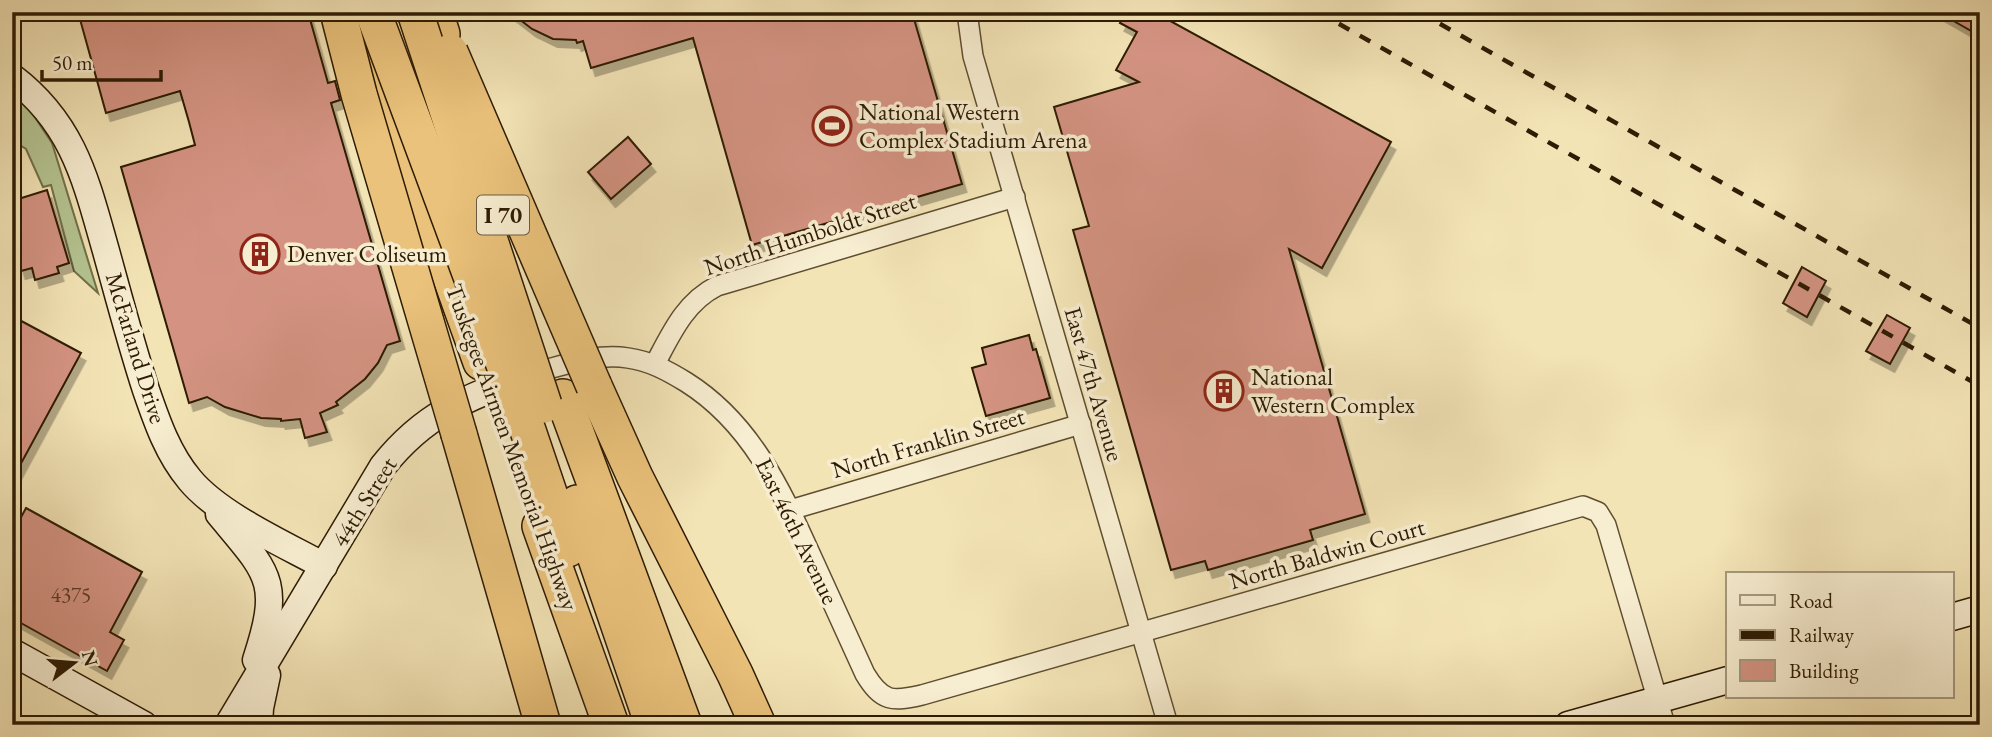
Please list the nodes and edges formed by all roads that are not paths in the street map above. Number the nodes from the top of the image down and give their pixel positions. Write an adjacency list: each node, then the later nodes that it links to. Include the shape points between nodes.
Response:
1 (338, 12): 27 (highway, bridge)
2 (355, 12): 10 (highway, Tuskegee Airmen Memorial Highway)
3 (373, 12): 10 (highway, bridge)
4 (415, 12): 10 (highway, bridge)
5 (967, 12): 8 (street, East 47th Avenue, via 973,56)
6 (436, 18): 10 (highway, bridge); 10 (street, via 535,340)
7 (12, 77): 12 (street, McFarland Drive, via 45,108 76,155 161,431 173,457)
8 (1015, 197): 9 (street, North Humboldt Street, via 704,292 690,305); 11 (street, East 47th Avenue)
9 (655, 364): 10 (street, 44th Street, via 605,356 583,360); 13 (street, East 46th Avenue, via 694,387 729,416 765,462)
10 (543, 399): 14 (street, 44th Street, via 472,397 412,433 383,466); 28 (highway, Tuskegee Airmen Memorial Highway); 29 (highway); 30 (highway); 31 (highway, Tuskegee Airmen Memorial Highway); 32 (highway, via 635,477)
11 (1081, 424): 13 (street, North Franklin Street); 17 (street, East 47th Avenue)
12 (197, 489): 14 (street, McFarland Drive); 22 (street, via 266,574 270,609)
13 (790, 510): 21 (street, East 46th Avenue)
14 (324, 566): 18 (street, 44th Street)
15 (1980, 609): 16 (street)
16 (1954, 616)
17 (1140, 633): 21 (street, North Baldwin Court, via 901,700); 23 (street, North Baldwin Court, via 1583,506 1598,512 1606,525); 33 (street, East 47th Avenue)
18 (273, 651): 22 (street, 44th Street); 26 (street)
19 (12, 652): 24 (street)
20 (1726, 681): 23 (street)
21 (879, 694)
22 (243, 701): 25 (street, 44th Street)
23 (1661, 712): 34 (street)
24 (144, 725)
25 (228, 725)
26 (259, 725)
27 (543, 725)
28 (611, 725)
29 (631, 725)
30 (653, 725)
31 (684, 725)
32 (758, 725)
33 (1168, 725)
34 (1568, 725)

